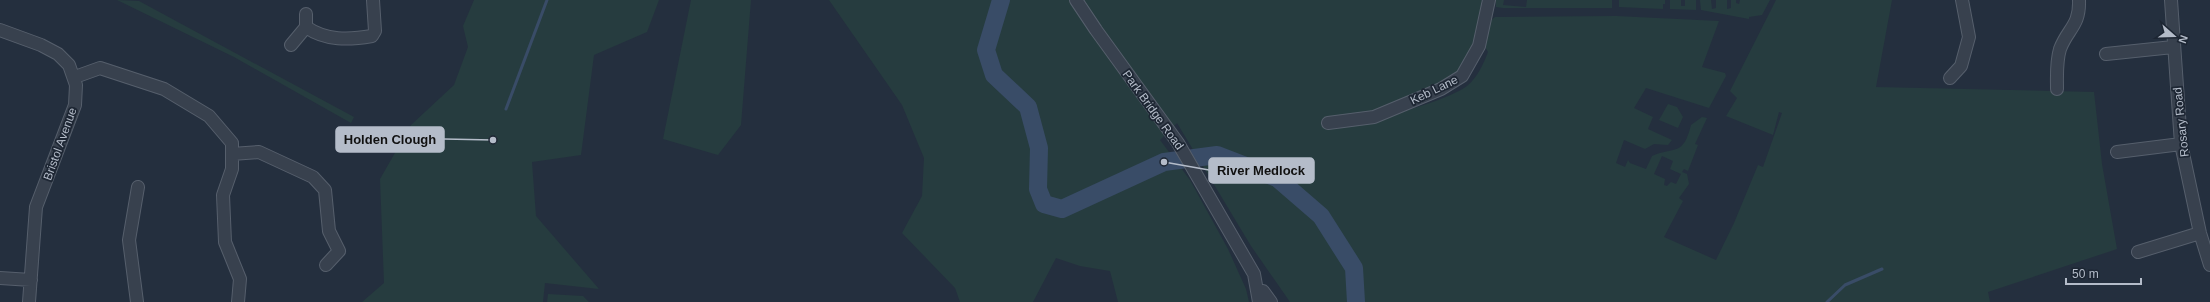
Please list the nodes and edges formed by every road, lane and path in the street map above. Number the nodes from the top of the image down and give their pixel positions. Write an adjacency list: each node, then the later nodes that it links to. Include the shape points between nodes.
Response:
1 (374, 0): 8 (street, via 376,31 372,36 346,40 319,34)
2 (1076, 0): 27 (street, Park Bridge Road, via 1178,143 1254,274)
3 (1489, 0): 16 (street, Keb Lane, via 1479,46 1462,76 1441,89 1374,117)
4 (1962, 0): 14 (street, via 1969,37 1964,68)
5 (2079, 0): 15 (street, via 2078,20 2057,58)
6 (2171, 0): 11 (street, Rosary Road)
7 (306, 14): 8 (street)
8 (306, 27): 10 (street)
9 (0, 30): 13 (street, Bristol Avenue, via 58,54 69,65)
10 (291, 45)
11 (2174, 47): 12 (street); 17 (street, Rosary Road)
12 (2106, 54)
13 (75, 77): 19 (street, via 100,68 164,89 209,116 232,143); 26 (street, Bristol Avenue, via 77,94 74,105 36,206)
14 (1950, 78)
15 (2057, 90)
16 (1328, 123)
17 (2181, 144): 18 (street); 21 (street, Rosary Road)
18 (2117, 152)
19 (232, 154): 23 (street, via 259,152 313,177 325,190 330,231 339,251); 30 (street, via 232,169 222,195 225,242 240,279)
20 (138, 187): 29 (street, via 129,240)
21 (2200, 233): 22 (street); 24 (street, Rosary Road)
22 (2138, 252)
23 (326, 265)
24 (2210, 265)
25 (0, 278): 26 (street)
26 (30, 280): 28 (street, Bristol Avenue)
27 (1259, 297): 31 (street, Park Bridge Road, via 1263,291)
28 (29, 302)
29 (137, 302)
30 (238, 302)
31 (1271, 302)

